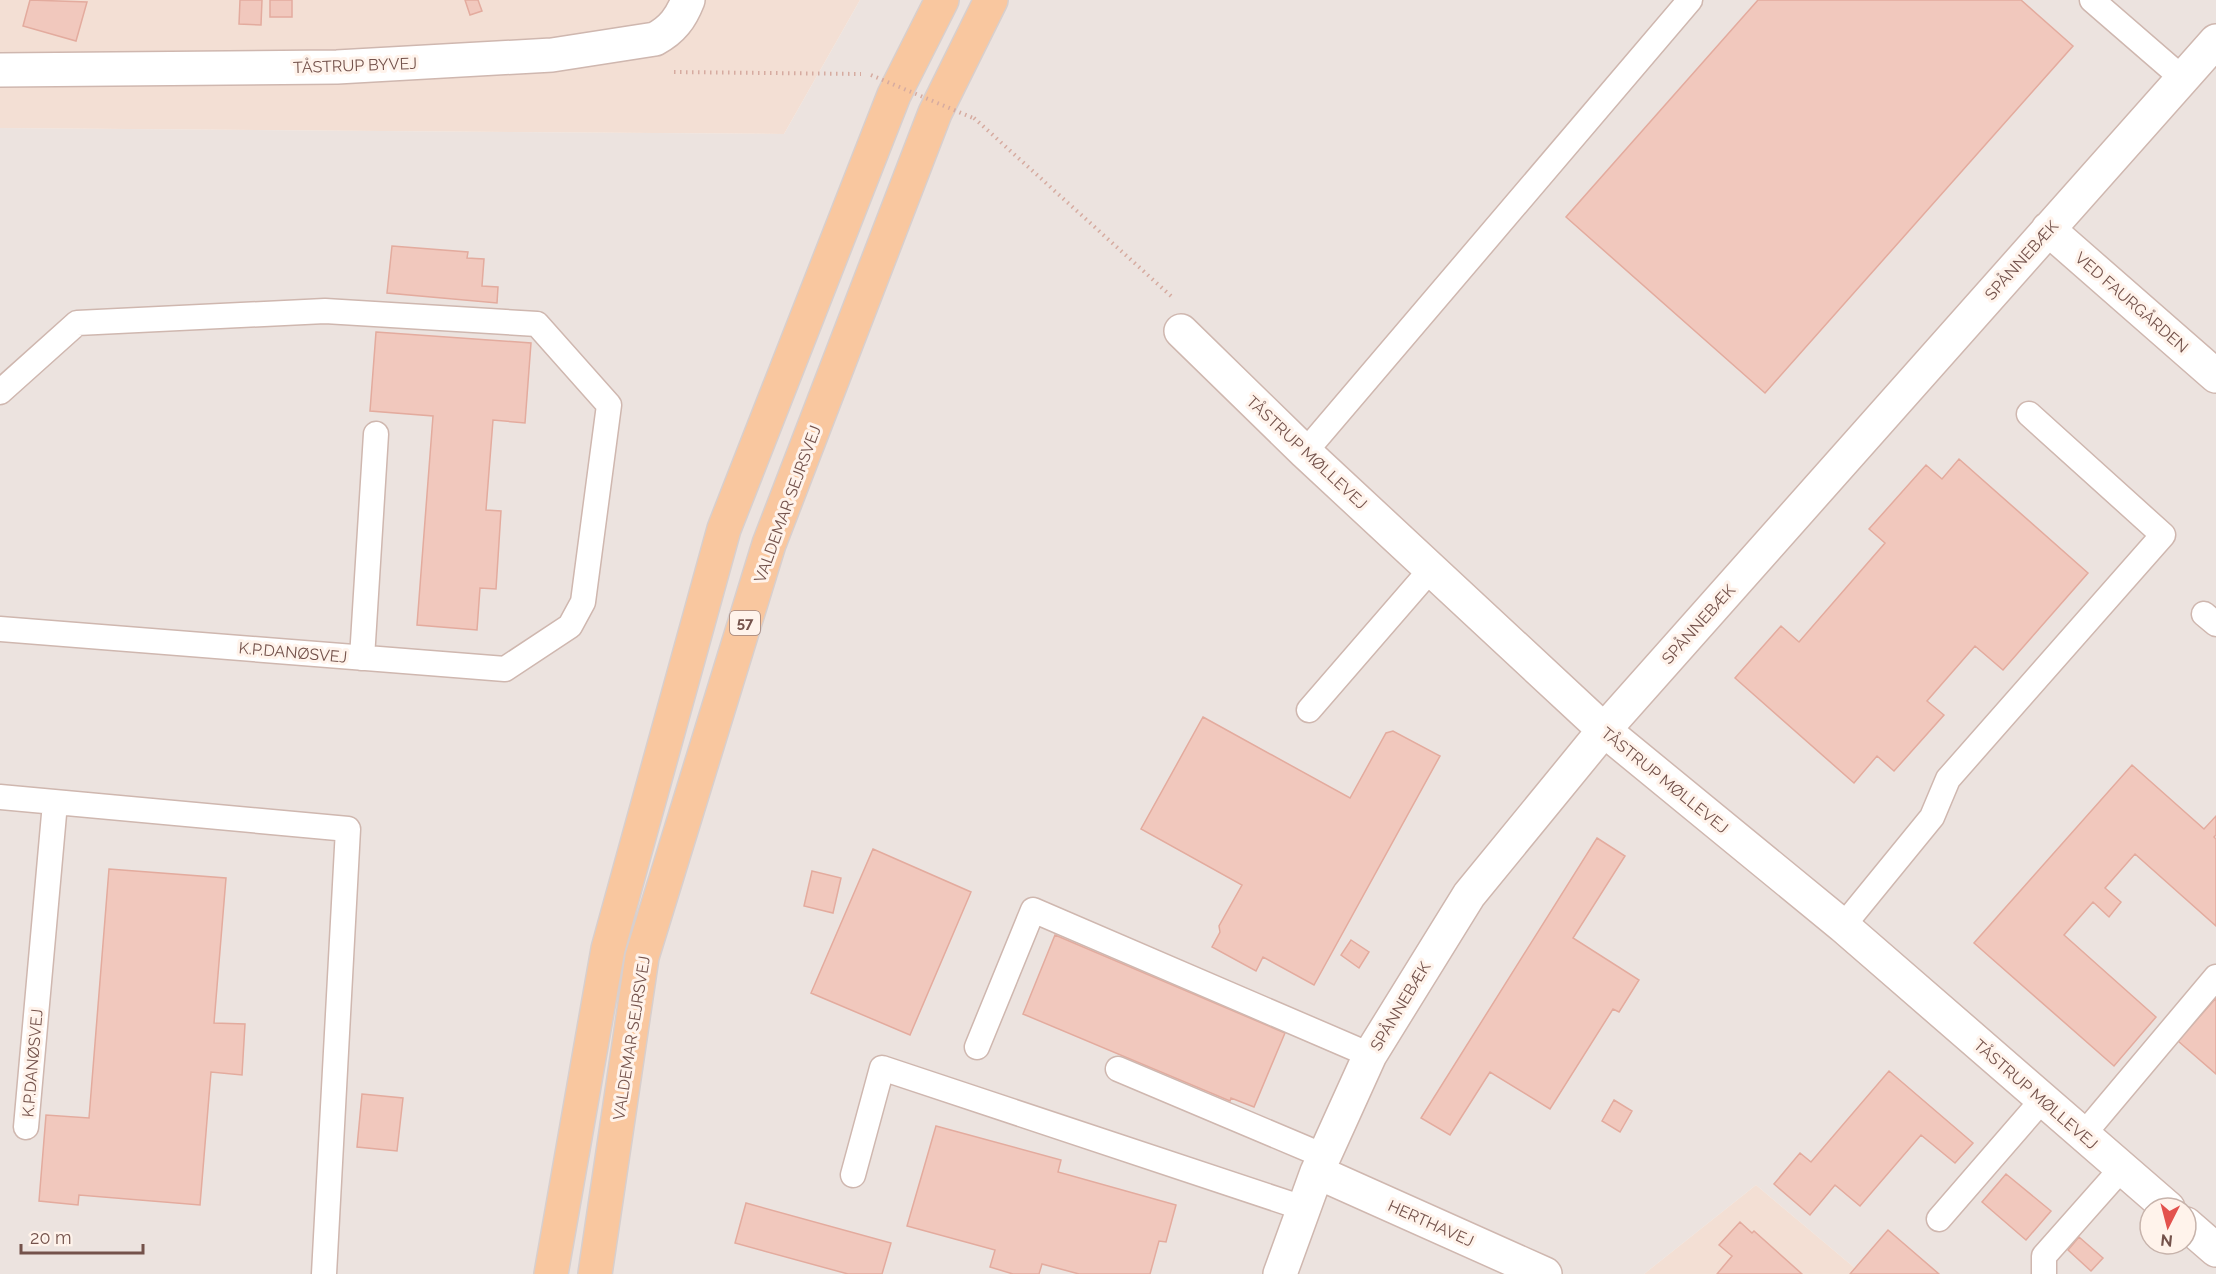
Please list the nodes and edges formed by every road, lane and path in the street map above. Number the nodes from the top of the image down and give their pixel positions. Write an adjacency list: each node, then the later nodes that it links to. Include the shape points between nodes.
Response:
1 (688, 0): 7 (street, TÅSTRUP BYVEJ, via 677,23 656,39 552,55 337,67)
2 (942, 0): 40 (main road, via 894,95 724,529 608,949)
3 (991, 0): 41 (main road, VALDEMAR SEJRSVEJ / 57, via 935,113 769,544 642,957)
4 (1690, 0): 15 (lane)
5 (2092, 0): 6 (lane)
6 (2203, 63): 9 (street, SPÅNNEBÆK)
7 (0, 70)
8 (671, 72): 10 (path, bridge, via 871,75 973,118 1172,297)
9 (2048, 229): 11 (street, VED FAURGÅRDEN); 20 (street, SPÅNNEBÆK)
10 (1181, 331): 15 (street, TÅSTRUP MØLLEVEJ)
11 (2216, 376)
12 (0, 392): 18 (lane, via 77,323 325,311 537,324 609,405 583,602 570,626 505,669)
13 (2029, 414): 23 (lane, via 2163,535 1948,779 1932,817)
14 (376, 434): 18 (lane, K.P.DANØSVEJ)
15 (1305, 452): 16 (street, TÅSTRUP MØLLEVEJ)
16 (1432, 568): 19 (lane); 20 (street, TÅSTRUP MØLLEVEJ)
17 (0, 629): 18 (lane, K.P.DANØSVEJ)
18 (362, 658)
19 (1309, 710)
20 (1604, 730): 23 (street, TÅSTRUP MØLLEVEJ); 26 (street, SPÅNNEBÆK, via 1469,895)
21 (0, 797): 22 (lane)
22 (55, 803): 29 (lane, K.P.DANØSVEJ); 39 (lane, via 348,829)
23 (1843, 926): 28 (street, TÅSTRUP MØLLEVEJ)
24 (2216, 977): 30 (lane)
25 (977, 1047): 26 (lane, via 1033,910)
26 (1370, 1055): 31 (street, SPÅNNEBÆK)
27 (1118, 1069): 31 (lane)
28 (2043, 1099): 30 (street, TÅSTRUP MØLLEVEJ); 36 (lane)
29 (26, 1127)
30 (2083, 1135): 32 (street, TÅSTRUP MØLLEVEJ)
31 (1321, 1164): 35 (street, SPÅNNEBÆK); 43 (street, HERTHAVEJ)
32 (2122, 1168): 34 (street, TÅSTRUP MØLLEVEJ); 44 (lane, via 2044,1256)
33 (853, 1175): 35 (lane, via 882,1068)
34 (2154, 1196)
35 (1303, 1208): 42 (street, SPÅNNEBÆK)
36 (1939, 1220)
37 (2198, 1234): 38 (street)
38 (2216, 1250)
39 (324, 1274)
40 (551, 1274)
41 (595, 1274)
42 (1280, 1274)
43 (1545, 1274)
44 (2044, 1274)

